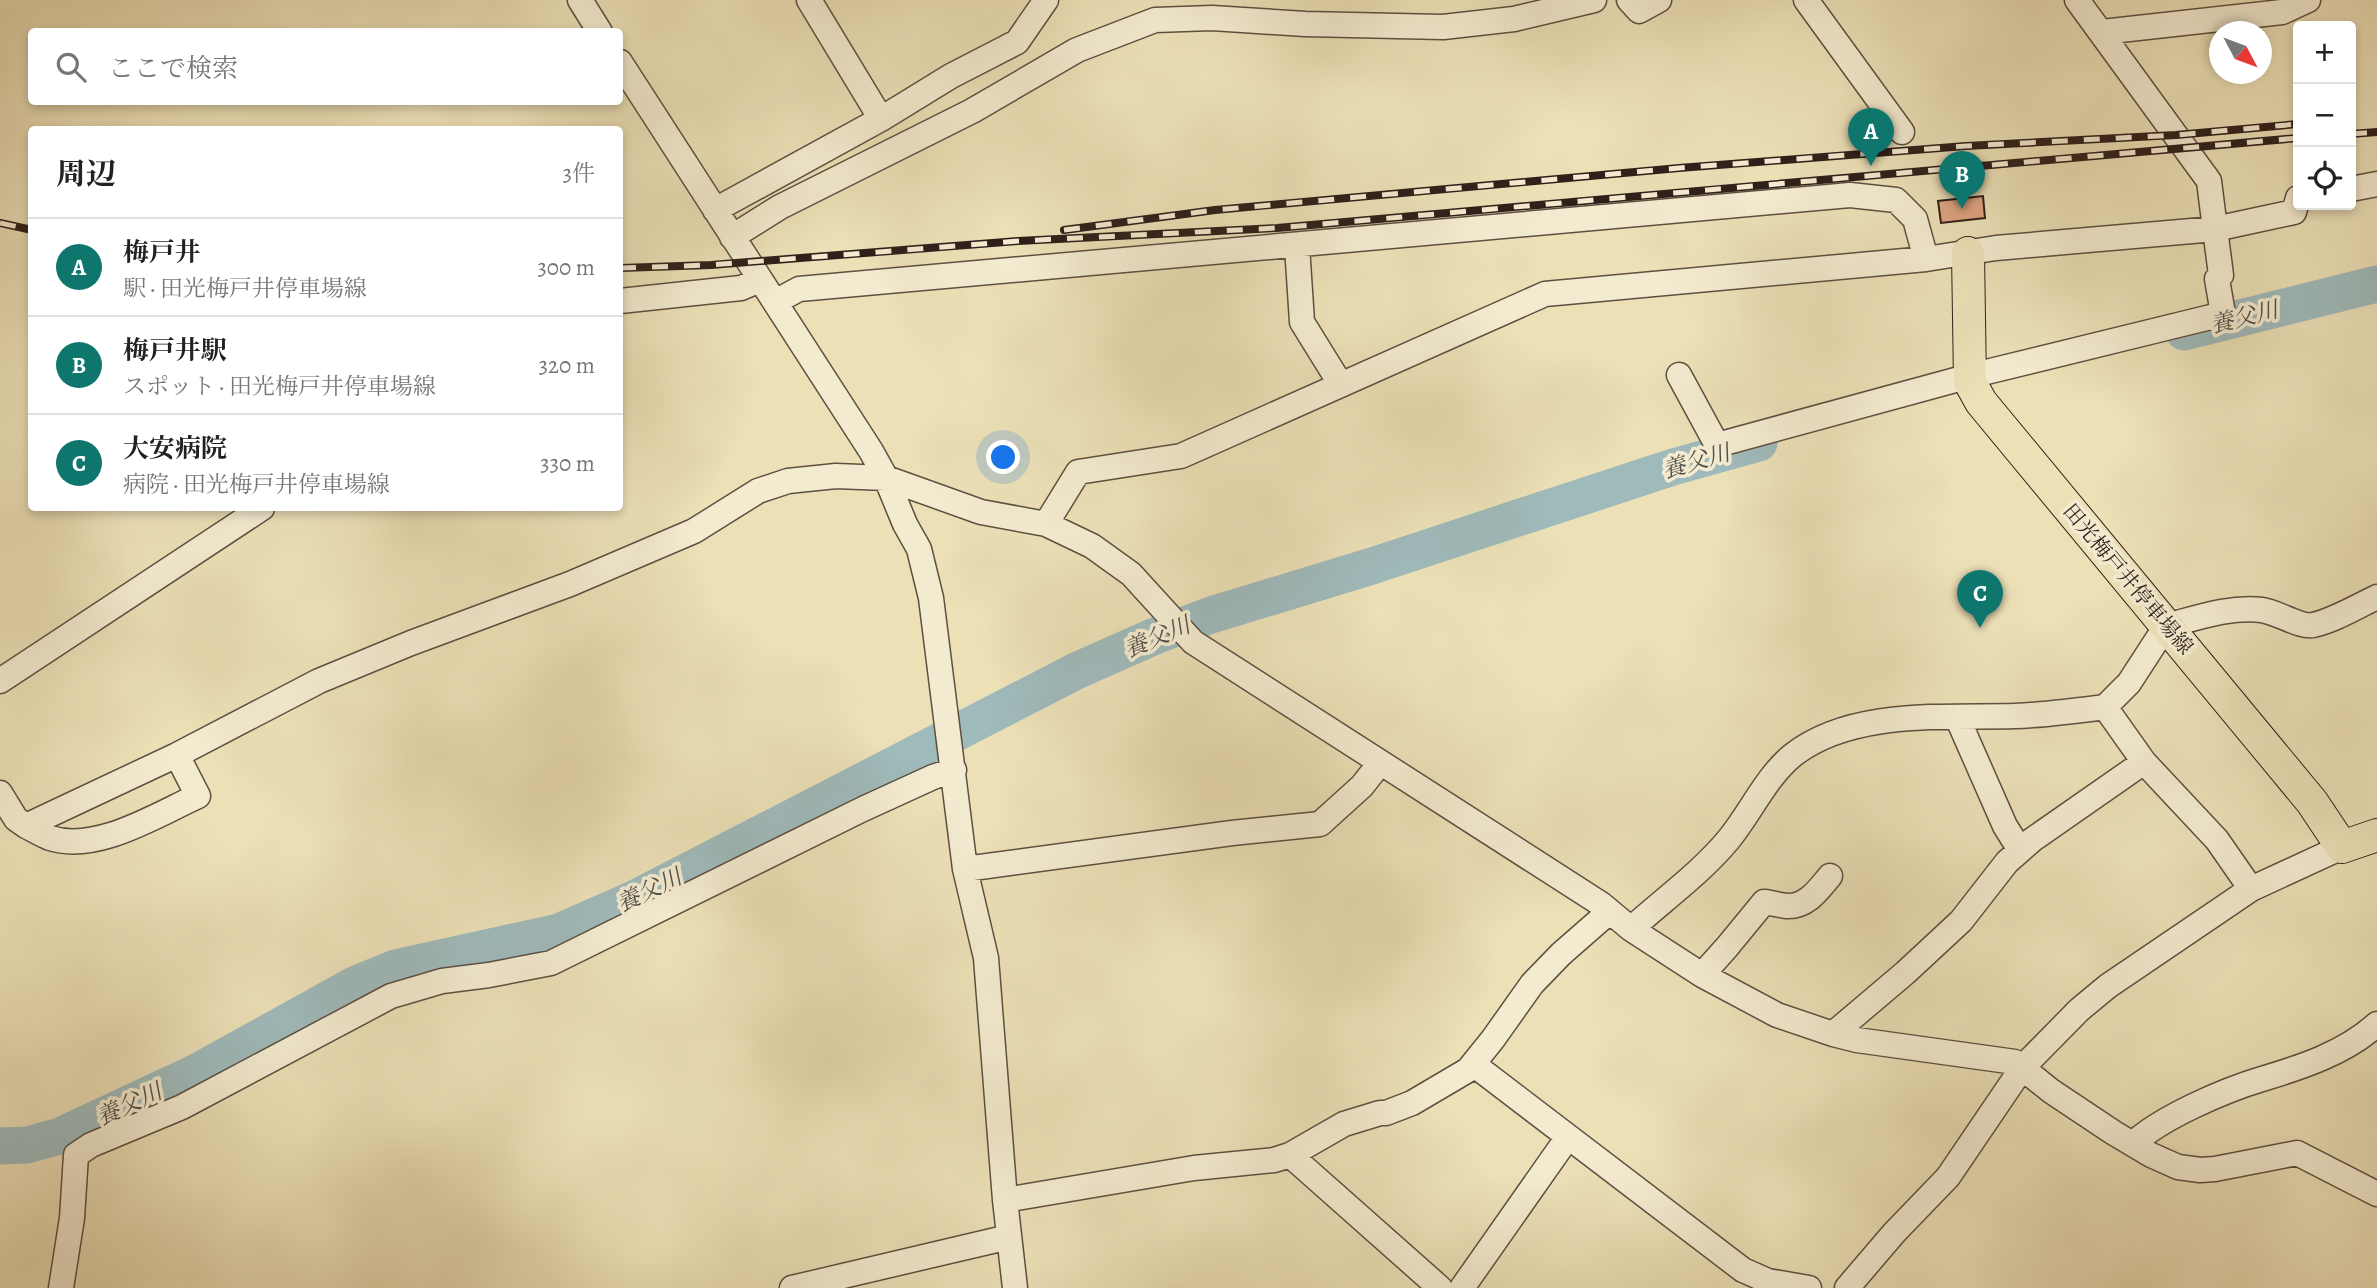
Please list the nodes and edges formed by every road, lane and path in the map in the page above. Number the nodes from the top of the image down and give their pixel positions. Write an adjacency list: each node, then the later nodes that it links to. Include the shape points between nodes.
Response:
1 (580, 0): 10 (street)
2 (809, 0): 13 (street)
3 (1046, 0): 13 (street, via 1017,42)
4 (1594, 0): 20 (street, via 1514,19 1443,27 1155,20 1077,50 972,111 780,207)
5 (1629, 0): 6 (street, via 1639,11)
6 (1659, 0)
7 (1806, 0): 14 (street)
8 (2077, 0): 11 (street)
9 (2308, 0): 11 (street, via 2282,12)
10 (598, 28)
11 (2102, 32): 19 (street, via 2209,181)
12 (623, 67): 17 (street)
13 (881, 119): 17 (street)
14 (1902, 132)
15 (2377, 184): 16 (street)
16 (2356, 188)
17 (715, 210): 20 (street)
18 (2295, 210): 19 (street)
19 (2215, 229): 22 (street); 29 (street, via 2223,314)
20 (732, 237): 24 (street)
21 (1297, 246): 23 (street, via 1850,195 1896,200 1915,219); 26 (street, via 799,289); 28 (street, via 1302,323)
22 (1968, 253): 23 (street); 29 (main road)
23 (1926, 259): 28 (street, via 1545,294)
24 (760, 280): 25 (street, via 741,288); 26 (street)
25 (623, 301)
26 (775, 302): 30 (street)
27 (1679, 375): 29 (street, via 1717,445)
28 (1341, 385): 32 (street, via 1181,456 1077,472)
29 (1974, 387): 34 (main road, 田光梅戸井停車場線)
30 (886, 478): 32 (street, via 981,512); 38 (street, via 835,476 788,481 758,491 694,531 319,681); 41 (street, via 927,576)
31 (257, 511): 35 (street)
32 (1046, 524): 40 (street, via 1092,546 1131,574 1193,642)
33 (2377, 597): 34 (street, via 2314,625 2251,609)
34 (2166, 626): 36 (street, via 2129,683); 45 (main road, 田光梅戸井停車場線, via 2312,802)
35 (0, 681)
36 (2105, 707): 37 (street); 39 (street)
37 (1957, 717): 46 (street); 51 (street, via 1877,722 1813,742 1772,778 1716,854)
38 (177, 755): 43 (street); 43 (street, via 198,796 103,839 51,838)
39 (2144, 762): 46 (street); 49 (street, via 2217,840)
40 (1381, 763): 47 (street, via 1320,824); 50 (street)
41 (953, 764): 47 (street); 63 (street, via 574,954 540,967 442,981 391,996 182,1107 91,1145 76,1155)
42 (0, 793): 43 (street, via 16,819)
43 (26, 826)
44 (2377, 835): 45 (main road)
45 (2342, 848): 49 (street)
46 (2020, 850): 54 (street, via 1961,921)
47 (965, 869): 61 (street, via 986,958)
48 (1830, 876): 52 (street, via 1800,904 1763,902)
49 (2251, 889): 56 (street, via 2108,986)
50 (1609, 912): 51 (street); 55 (street, via 1532,984)
51 (1631, 929): 52 (street)
52 (1702, 975): 54 (street, via 1777,1015)
53 (2377, 1024): 58 (street, via 2363,1037 2297,1069 2259,1079 2192,1107 2147,1130)
54 (1833, 1034): 56 (street, via 2015,1062)
55 (1473, 1064): 57 (street); 59 (street, via 1412,1103 1344,1124)
56 (2022, 1068): 58 (street); 69 (street, via 1948,1177)
57 (1568, 1137): 67 (street); 68 (street, via 1742,1270 1768,1281)
58 (2133, 1144): 60 (street, via 2178,1167 2200,1170 2297,1153)
59 (1290, 1155): 61 (street); 66 (street)
60 (2377, 1194)
61 (1005, 1200): 62 (street)
62 (1009, 1237): 64 (street); 65 (street)
63 (61, 1288)
64 (792, 1288)
65 (1015, 1288)
66 (1440, 1288)
67 (1462, 1288)
68 (1809, 1288)
69 (1847, 1288)

